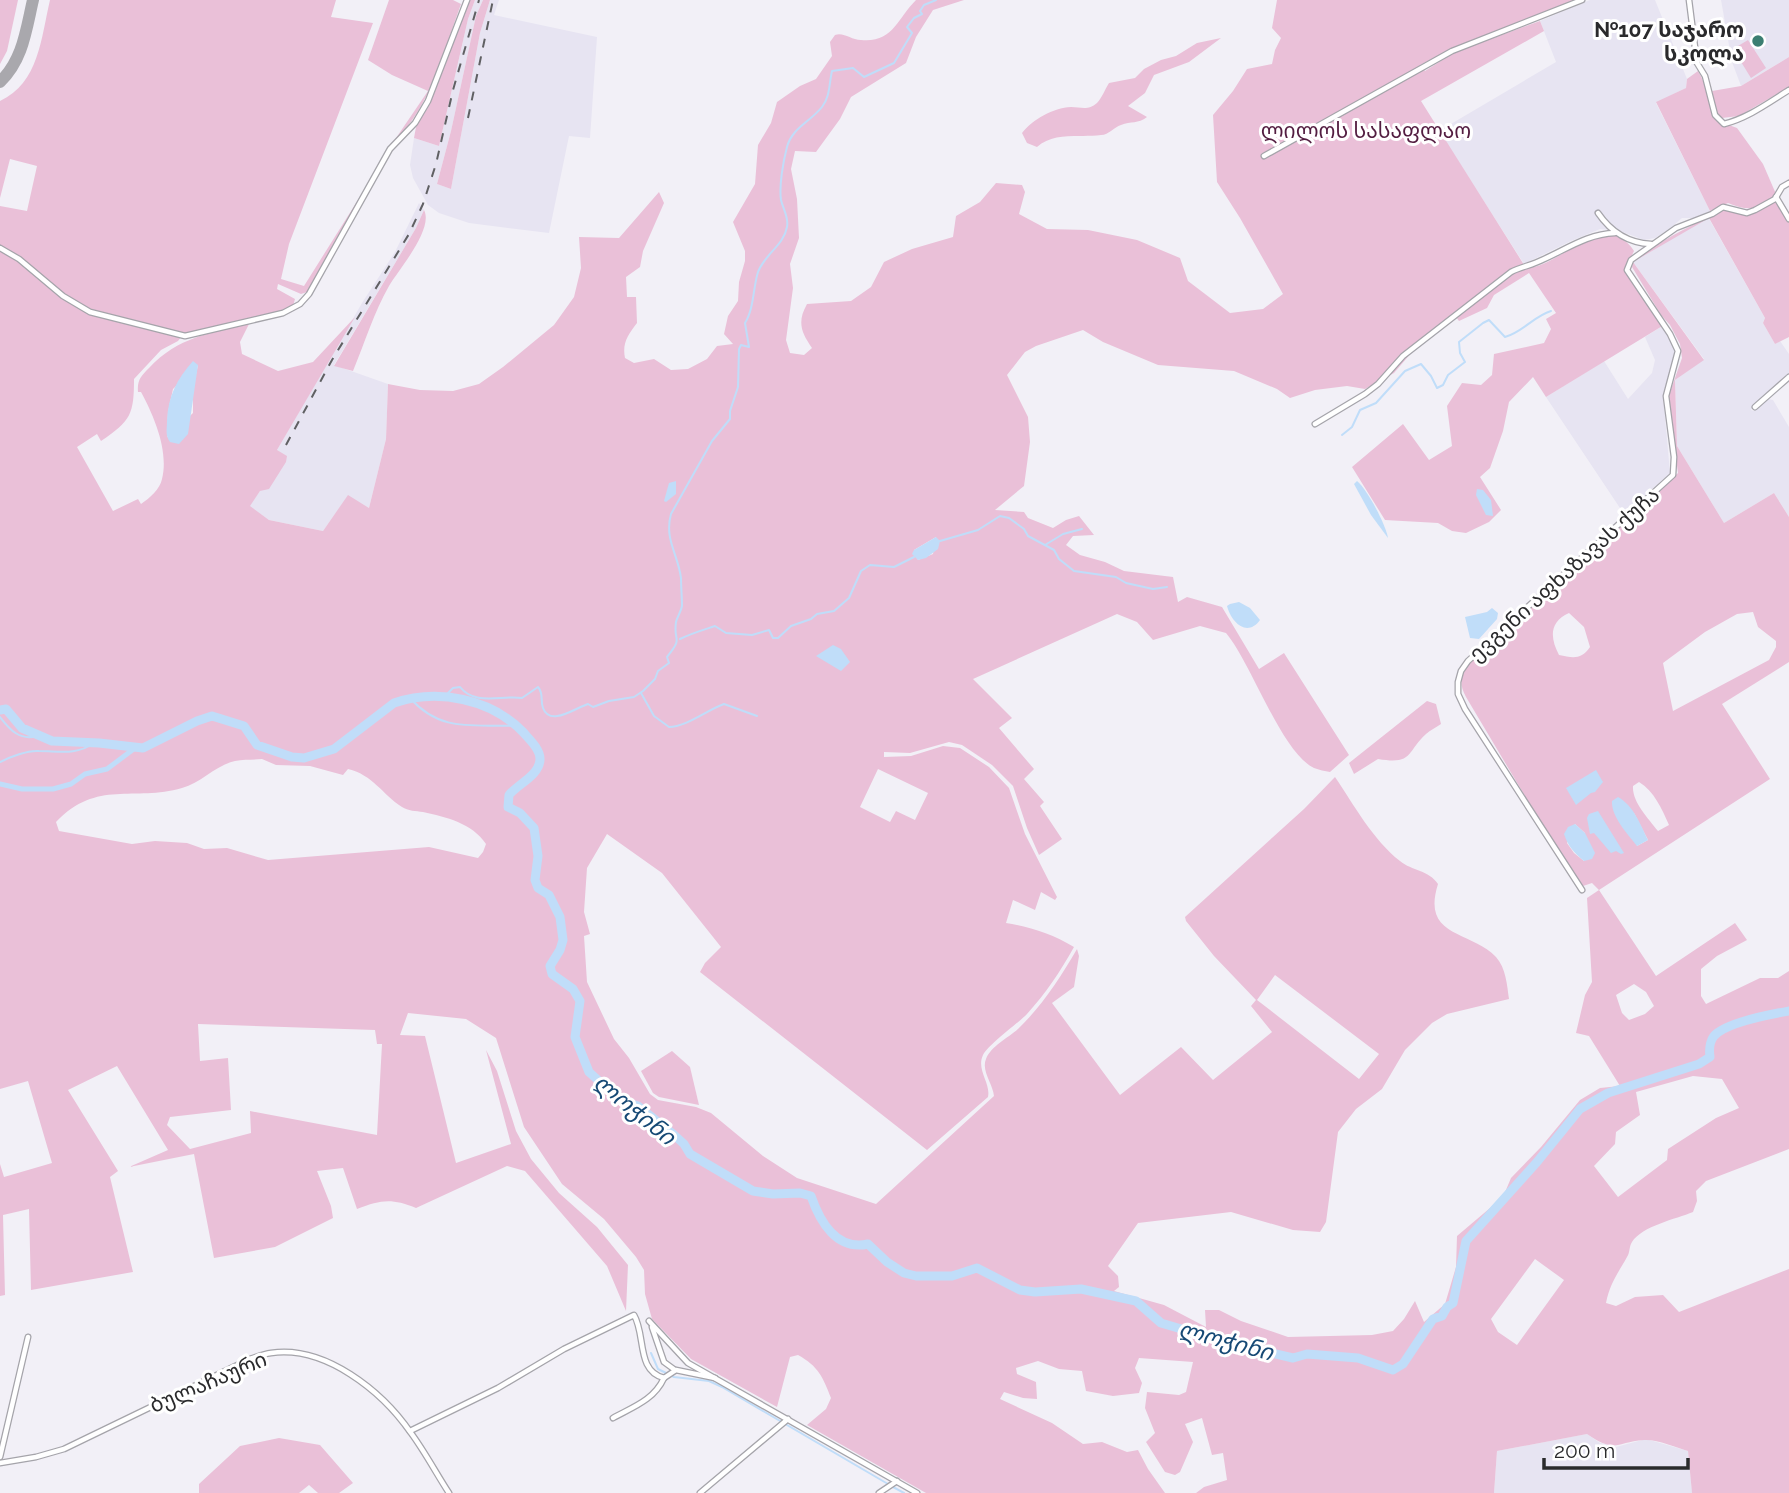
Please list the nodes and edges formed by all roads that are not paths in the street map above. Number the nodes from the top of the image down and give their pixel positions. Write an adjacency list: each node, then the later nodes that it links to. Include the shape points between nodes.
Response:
1 (467, 0): 12 (street, via 424,108 390,149 309,294 290,310 185,336 89,312)
2 (1582, 0): 5 (street, via 1452,51)
3 (1689, 0): 4 (street, via 1697,63 1715,115 1724,124 1761,109)
4 (1789, 90)
5 (1264, 156)
6 (1789, 183): 7 (street, ევგენი აფხაზავას ქუჩა)
7 (1776, 197): 9 (street); 11 (street, ევგენი აფხაზავას ქუჩა, via 1747,213 1723,207)
8 (1598, 213): 10 (street)
9 (1789, 219)
10 (1615, 233): 11 (street); 15 (street, via 1585,238 1511,272 1403,356 1378,384)
11 (1651, 244): 16 (street, ევგენი აფხაზავას ქუჩა, via 1631,260 1627,270 1678,351 1665,396 1673,475 1468,660 1458,682 1465,709)
12 (0, 248)
13 (1789, 378): 14 (street)
14 (1755, 407)
15 (1315, 424)
16 (1582, 890)
17 (28, 1338): 24 (street)
18 (676, 1370): 19 (street); 20 (street); 20 (street, via 664,1362 649,1321 688,1363)
19 (664, 1378): 21 (street, via 651,1398); 23 (street, via 646,1364 634,1315)
20 (715, 1378): 22 (street)
21 (612, 1418)
22 (788, 1419): 26 (street); 28 (street)
23 (410, 1431): 25 (street, ბულაჩაური, via 377,1395 339,1369 315,1358 271,1353 194,1384 64,1449); 27 (street, ბულაჩაური)
24 (0, 1457)
25 (0, 1463)
26 (897, 1481): 29 (street); 30 (street)
27 (449, 1493)
28 (700, 1493)
29 (879, 1493)
30 (917, 1493)

